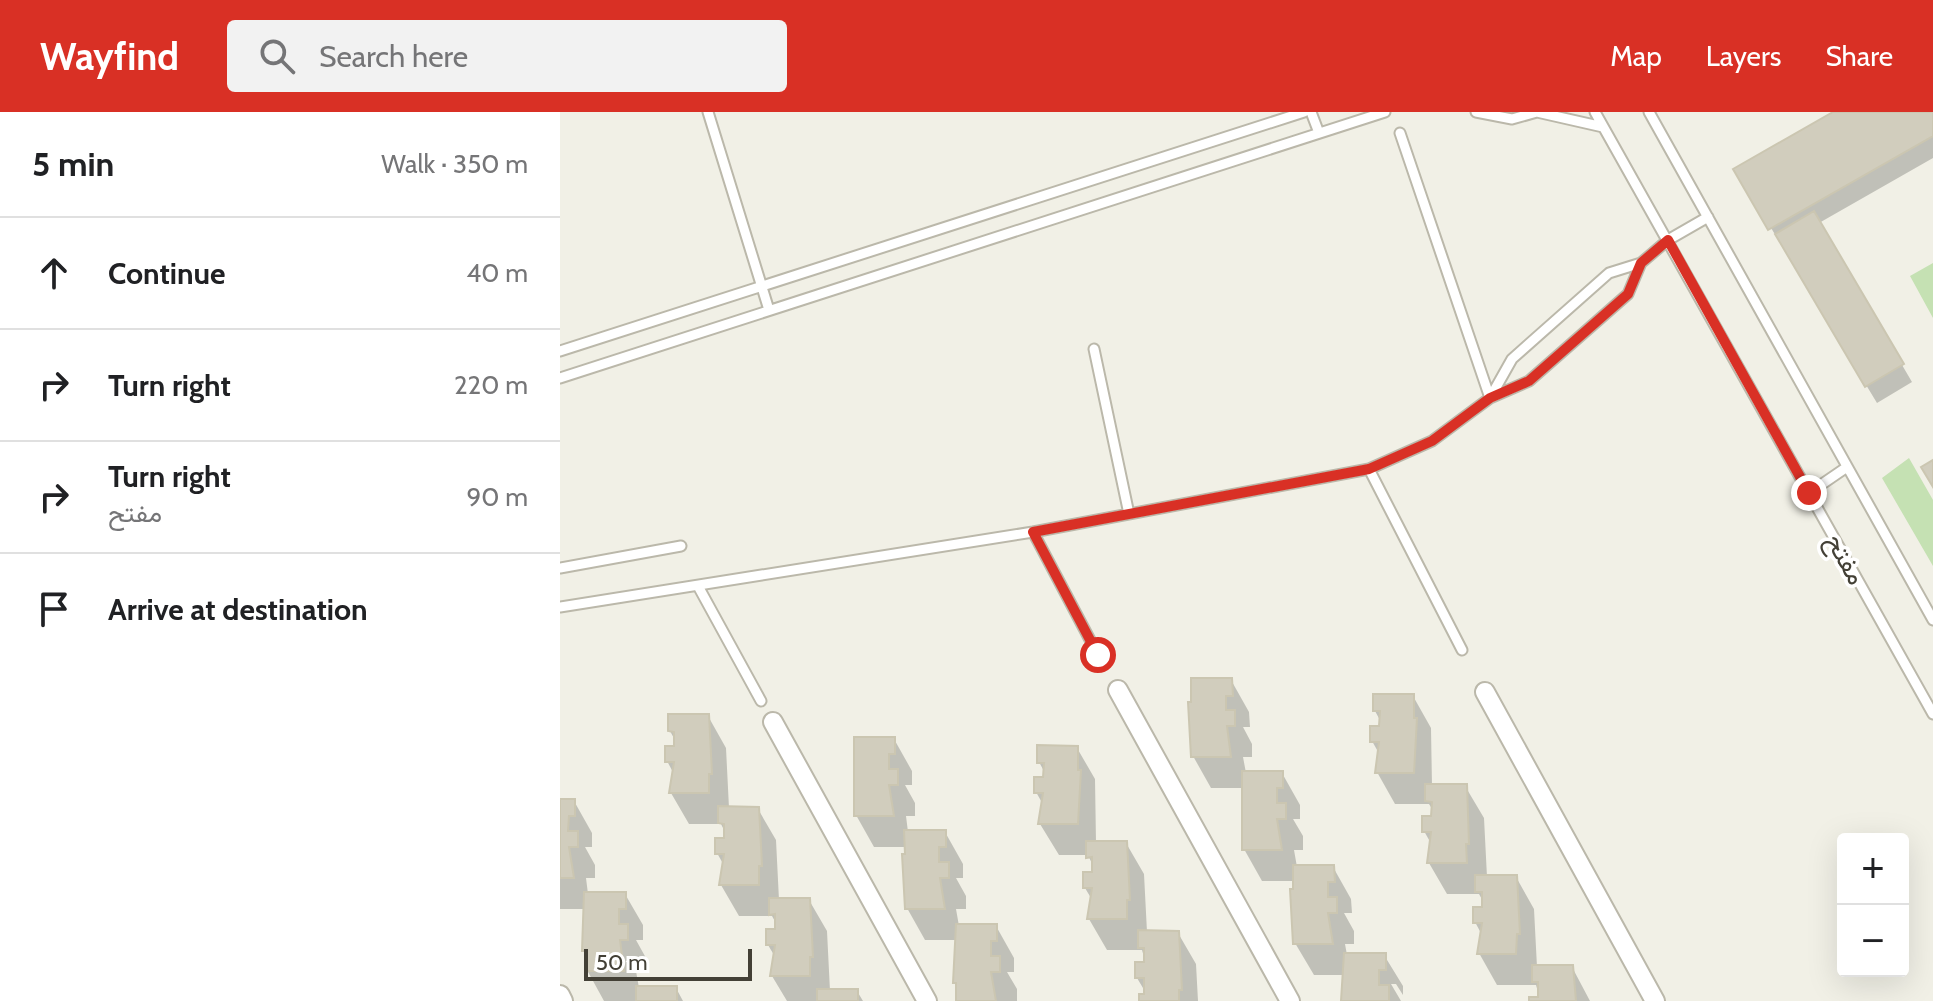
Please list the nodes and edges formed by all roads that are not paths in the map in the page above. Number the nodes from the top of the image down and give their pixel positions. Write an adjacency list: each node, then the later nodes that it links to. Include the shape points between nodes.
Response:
1 (708, 112): 15 (lane)
2 (1304, 112): 15 (lane)
3 (1311, 112): 10 (lane)
4 (1385, 112): 10 (lane)
5 (1476, 112): 6 (lane, via 1512,119)
6 (1537, 112): 9 (lane)
7 (1595, 112): 9 (lane, مفتح)
8 (1649, 112): 12 (lane, مفتح)
9 (1603, 127): 13 (lane, مفتح)
10 (1319, 133): 16 (lane)
11 (1400, 133): 20 (lane)
12 (1708, 217): 13 (lane); 21 (lane, مفتح)
13 (1668, 240): 14 (lane); 23 (lane, مفتح)
14 (1641, 263): 20 (lane, via 1609,273 1512,359); 20 (lane, via 1628,294 1529,381)
15 (762, 286): 16 (lane); 18 (lane)
16 (769, 310): 19 (lane)
17 (1094, 349): 24 (lane)
18 (560, 351)
19 (560, 378)
20 (1490, 398): 22 (lane, via 1432,441)
21 (1847, 467): 23 (lane); 30 (lane, مفتح)
22 (1369, 469): 24 (lane); 31 (lane)
23 (1809, 493): 36 (lane, مفتح)
24 (1129, 514): 25 (lane)
25 (1033, 532): 28 (lane); 32 (lane)
26 (681, 546): 27 (lane)
27 (560, 568)
28 (698, 586): 29 (lane); 35 (lane)
29 (560, 607)
30 (1933, 620)
31 (1462, 650)
32 (1098, 655)
33 (1118, 690): 41 (street)
34 (1485, 692): 42 (street)
35 (761, 701)
36 (1933, 714)
37 (773, 722): 40 (street)
38 (560, 995): 39 (street)
39 (563, 1001)
40 (927, 1001)
41 (1290, 1001)
42 (1655, 1001)

